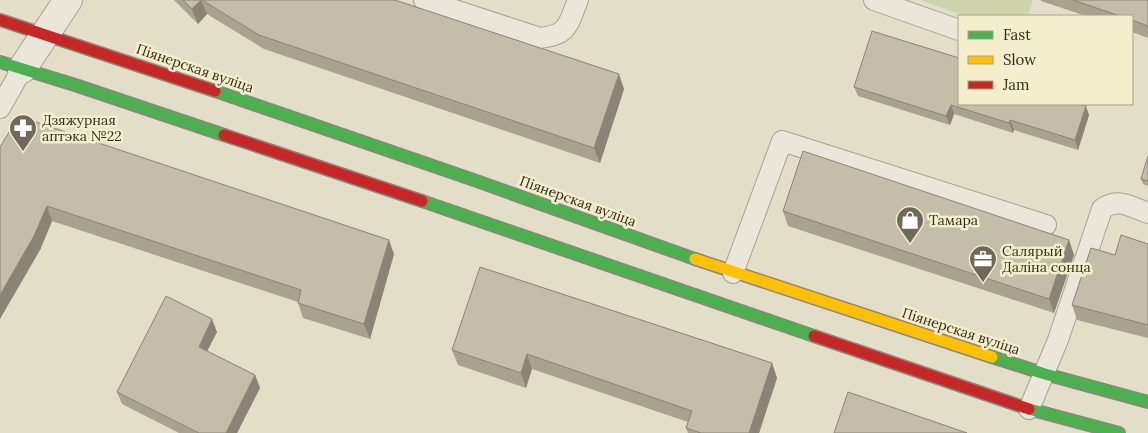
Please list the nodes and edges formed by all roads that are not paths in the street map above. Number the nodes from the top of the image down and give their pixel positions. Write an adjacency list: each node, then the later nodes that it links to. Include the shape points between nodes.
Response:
1 (68, 0): 7 (street)
2 (424, 0): 3 (lane, via 540,38 556,36 566,28)
3 (578, 0)
4 (874, 0): 6 (lane)
5 (0, 20): 7 (main road, Піянерская вуліца)
6 (958, 30)
7 (46, 36): 8 (street); 12 (main road, Піянерская вуліца, via 462,176)
8 (11, 66): 9 (lane); 15 (main road)
9 (0, 108)
10 (1148, 213): 13 (lane, via 1122,203 1110,203 1102,209)
11 (1046, 225): 12 (lane, via 782,141)
12 (733, 273): 13 (main road, Піянерская вуліца)
13 (1045, 374): 14 (main road, Піянерская вуліца); 15 (lane)
14 (1148, 402)
15 (1029, 409): 16 (main road)
16 (1119, 433)

